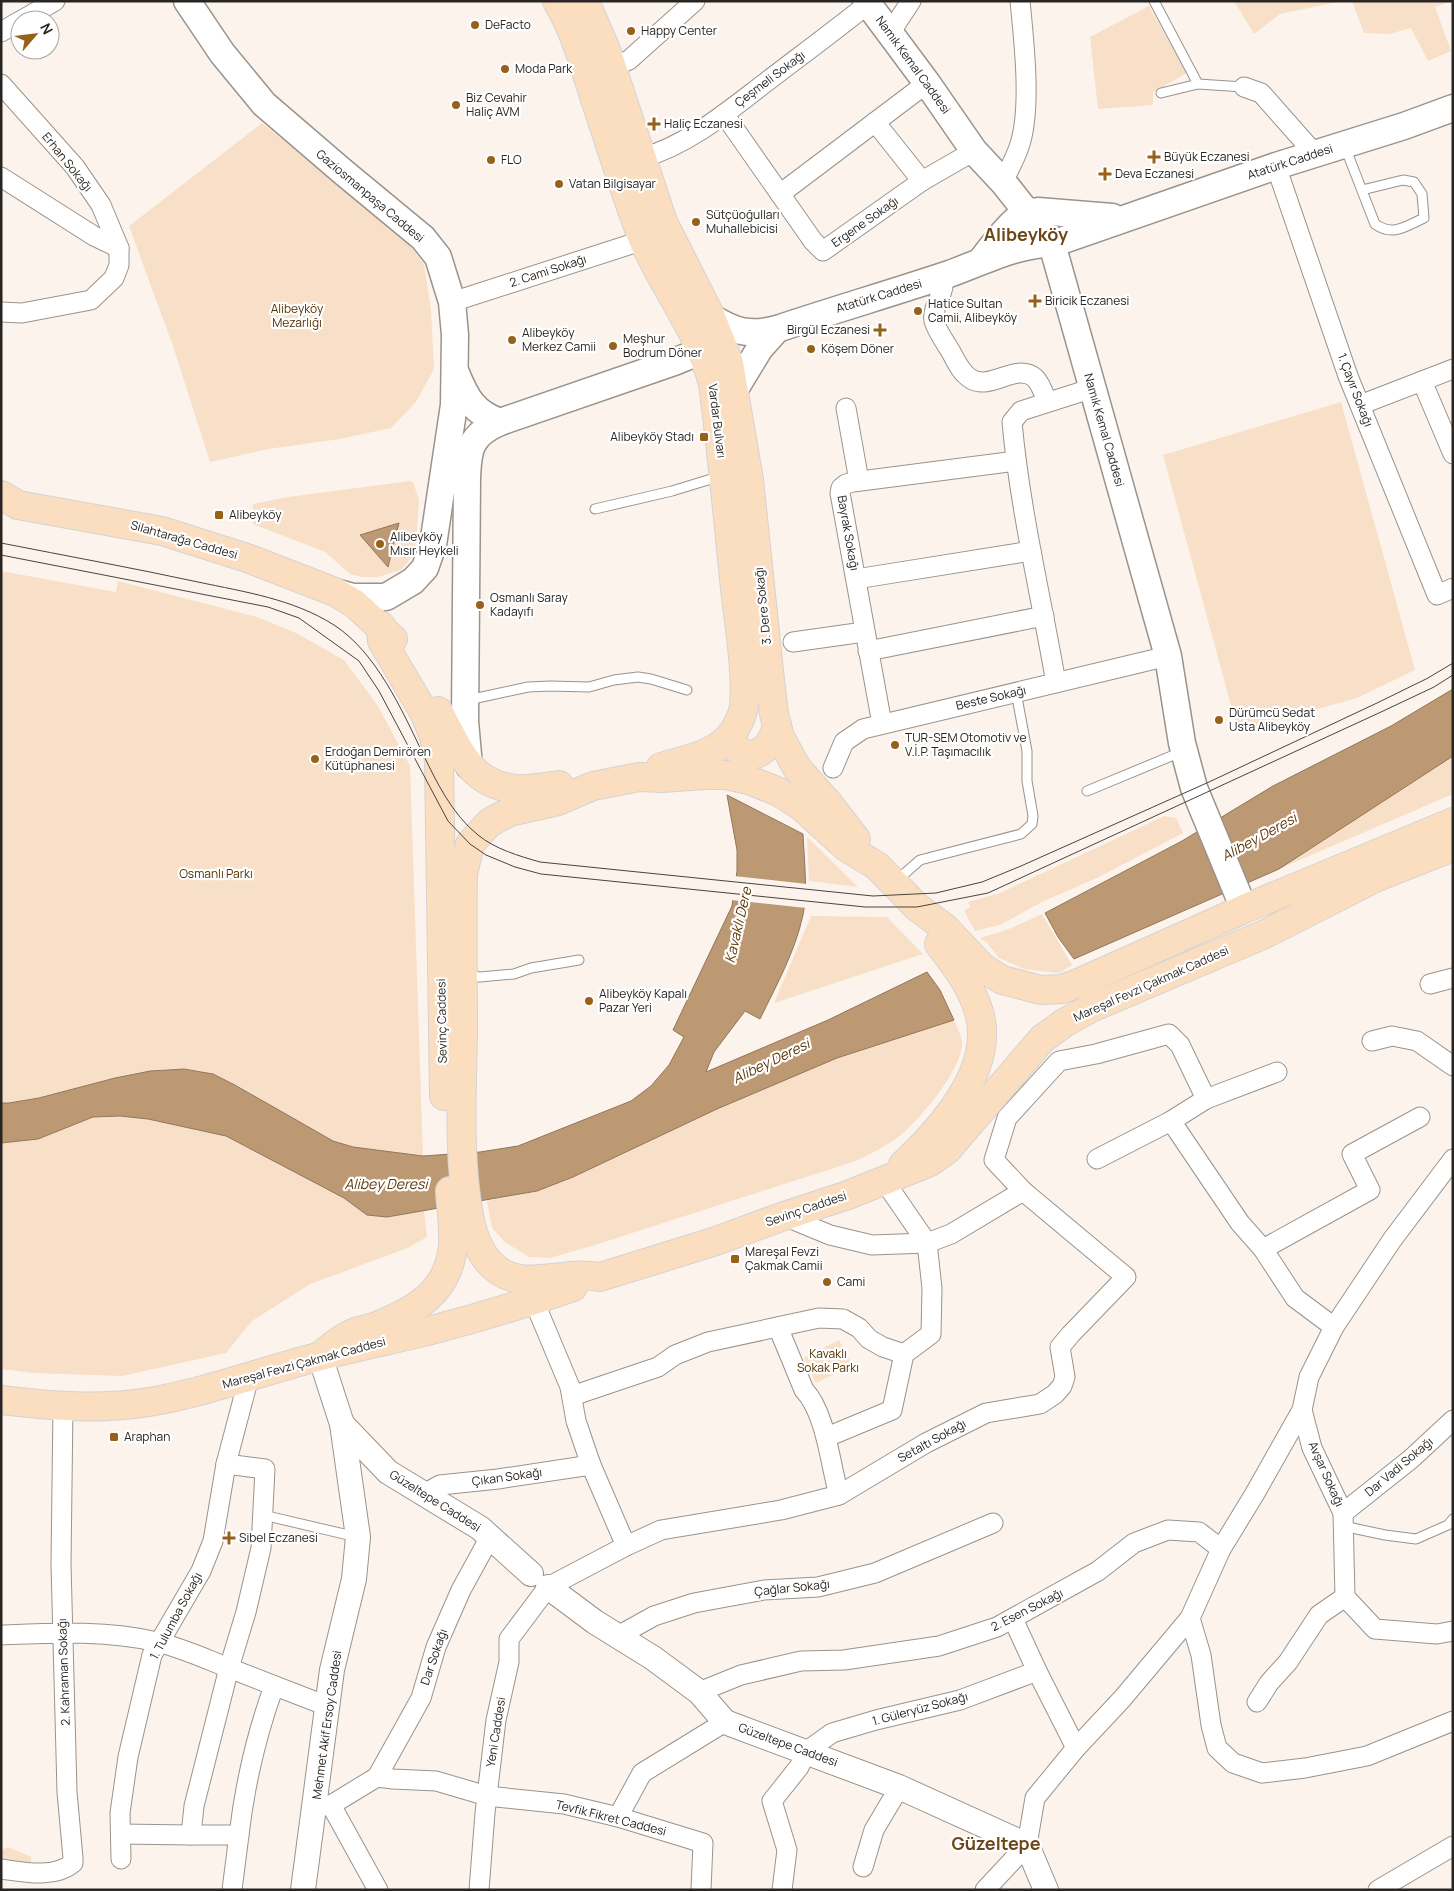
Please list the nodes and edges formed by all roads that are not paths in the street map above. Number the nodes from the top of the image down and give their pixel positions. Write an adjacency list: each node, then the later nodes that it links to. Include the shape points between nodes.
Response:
1 (55, 1): 10 (street)
2 (187, 1): 38 (main road, Gaziosmanpaşa Caddesi, via 222,53 264,104 423,238 438,257)
3 (557, 1): 33 (main road, Vardar Bulvarı, via 581,54)
4 (585, 1): 12 (main road)
5 (695, 1): 12 (street, via 629,60)
6 (912, 1): 11 (street)
7 (1020, 1): 28 (street, via 1025,120 1019,147)
8 (1154, 1): 15 (lane)
9 (867, 3): 11 (main road, Namık Kemal Caddesi); 19 (street, Çeşmeli Sokağı)
10 (40, 10)
11 (890, 33): 13 (main road, Namık Kemal Caddesi)
12 (612, 67): 24 (main road)
13 (927, 83): 20 (street); 22 (main road, Namık Kemal Caddesi)
14 (1, 84): 35 (street, Erhan Sokağı, via 101,204)
15 (1198, 84): 16 (lane); 17 (lane)
16 (1244, 87): 23 (street, via 1261,93)
17 (1161, 94)
18 (1453, 108): 21 (main road, Atatürk Caddesi)
19 (724, 114): 24 (street, Çeşmeli Sokağı, via 680,143); 30 (street, Ergene Sokağı)
20 (875, 122): 27 (street); 30 (street)
21 (1344, 145): 23 (main road, Atatürk Caddesi); 29 (lane)
22 (974, 151): 27 (street, Ergene Sokağı); 28 (main road, Namık Kemal Caddesi)
23 (1315, 154): 25 (main road, Atatürk Caddesi)
24 (642, 158): 39 (main road, via 663,222)
25 (1276, 166): 32 (main road, Atatürk Caddesi); 49 (street, 1. Çayır Sokağı)
26 (1, 177): 35 (street, via 94,236)
27 (922, 181): 30 (street, Ergene Sokağı, via 823,251)
28 (1002, 182): 31 (main road, Namık Kemal Caddesi)
29 (1362, 190): 29 (lane, via 1403,180 1414,182 1422,194 1424,218 1402,228 1385,230 1375,224)
30 (780, 194)
31 (1027, 212): 32 (main road, Atatürk Caddesi); 34 (main road, Namık Kemal Caddesi); 36 (main road, Atatürk Caddesi)
32 (1128, 217): 34 (main road, Atatürk Caddesi)
33 (644, 240): 38 (street, 2. Cami Sokağı); 42 (main road, Vardar Bulvarı)
34 (1052, 244): 36 (main road, Atatürk Caddesi, via 1032,246); 46 (main road, Namık Kemal Caddesi)
35 (119, 248): 40 (street, via 119,265 114,278 91,300 22,313)
36 (980, 261): 37 (main road, Atatürk Caddesi)
37 (943, 276): 41 (main road, Atatürk Caddesi); 48 (street, via 943,289 934,320 964,373 978,382 1022,373 1029,375 1035,378)
38 (452, 302): 44 (main road, Gaziosmanpaşa Caddesi)
39 (705, 306): 41 (main road, Atatürk Caddesi, via 741,332); 42 (main road, via 692,321); 47 (main road, 3. Dere Sokağı, via 726,354)
40 (1, 312)
41 (777, 329): 47 (main road, via 760,348)
42 (701, 351): 51 (main road, Vardar Bulvarı, via 713,384); 52 (main road)
43 (1453, 369): 45 (street)
44 (455, 370): 52 (main road, via 472,405 488,418); 62 (main road, Gaziosmanpaşa Caddesi, via 454,405 445,468 433,544 425,568 413,581 386,597 353,597)
45 (1422, 380): 49 (street); 53 (street)
46 (1092, 388): 48 (street); 68 (main road, Namık Kemal Caddesi)
47 (735, 389): 51 (main road); 74 (main road, 3. Dere Sokağı, via 749,480)
48 (1047, 402): 54 (street, via 1021,412 1012,422)
49 (1360, 405): 61 (street, 1. Çayır Sokağı, via 1437,595)
50 (846, 408): 56 (street)
51 (718, 421): 55 (main road, Vardar Bulvarı)
52 (500, 422): 72 (main road, via 475,438 467,460)
53 (1453, 454)
54 (1016, 461): 56 (street, Bayrak Sokağı); 59 (street)
55 (723, 476): 58 (lane); 75 (main road, Vardar Bulvarı, via 744,686 744,708)
56 (859, 481): 60 (street, Bayrak Sokağı, via 846,484 840,493)
57 (7, 501): 62 (main road, Silahtarağa Caddesi, via 162,531 247,558)
58 (595, 509)
59 (1031, 551): 60 (street); 63 (street)
60 (856, 579): 65 (street, Bayrak Sokağı)
61 (1453, 588)
62 (335, 592): 64 (main road, Silahtarağa Caddesi)
63 (1044, 616): 67 (street); 69 (street)
64 (381, 626): 77 (main road, Silahtarağa Caddesi, via 409,661); 98 (main road, Sevinç Caddesi, via 384,644 425,714 439,760)
65 (864, 632): 66 (street); 67 (street, Bayrak Sokağı)
66 (793, 642)
67 (868, 651): 73 (street, Bayrak Sokağı)
68 (1168, 656): 69 (street, Beste Sokağı); 76 (main road, Namık Kemal Caddesi)
69 (1056, 683): 71 (street, Beste Sokağı)
70 (686, 690): 72 (lane, via 638,677 589,687 528,687)
71 (1016, 692): 73 (street, Beste Sokağı); 84 (lane, via 1027,751 1027,781 1034,816 1032,824 1021,834 920,860)
72 (465, 700): 77 (main road)
73 (882, 724): 78 (street, Beste Sokağı, via 863,729 844,742)
74 (777, 725): 75 (main road, via 769,746 755,754 738,751); 84 (main road, 3. Dere Sokağı, via 797,768)
75 (730, 736): 79 (main road, Vardar Bulvarı, via 708,753 654,769)
76 (1184, 751): 81 (lane); 85 (main road, Namık Kemal Caddesi, via 1198,798)
77 (469, 766): 80 (main road, via 489,781 517,789 563,784)
78 (833, 768)
79 (639, 777): 80 (main road); 84 (main road, via 726,775 780,792 802,807 846,847)
80 (593, 786): 89 (main road, Sevinç Caddesi, via 558,801 497,817 470,844 463,874)
81 (1087, 791)
82 (1453, 822): 85 (main road)
83 (1453, 847): 88 (main road, Mareşal Fevzi Çakmak Caddesi, via 1377,876 1264,934)
84 (885, 874): 86 (main road)
85 (1241, 902): 86 (main road, via 1076,984 1062,989 1041,990 1002,980 982,967 945,928); 88 (main road, via 1245,914 1240,925 1205,947)
86 (918, 907): 101 (main road, via 973,995 980,1014 981,1046 970,1080 944,1122 920,1150)
87 (579, 960): 89 (lane, via 514,974 480,978)
88 (1192, 965): 101 (main road, Mareşal Fevzi Çakmak Caddesi, via 1064,1023 1042,1039 947,1150 930,1162)
89 (463, 975): 98 (main road, Sevinç Caddesi)
90 (1453, 978): 91 (street)
91 (1430, 984)
92 (1372, 1041): 93 (street, via 1392,1036 1417,1041)
93 (1453, 1066)
94 (1276, 1072): 95 (street)
95 (1206, 1099): 97 (street); 102 (street, via 1180,1045 1169,1034 1059,1061 1007,1118 994,1160)
96 (1420, 1117): 106 (street, via 1352,1154 1370,1190)
97 (1171, 1121): 99 (street); 106 (street, via 1240,1223)
98 (453, 1123): 104 (main road, via 466,1195)
99 (1098, 1159)
100 (1453, 1159): 110 (street)
101 (885, 1182): 103 (main road, Sevinç Caddesi); 105 (street)
102 (1023, 1191): 105 (street, via 951,1234); 124 (street, Setaltı Sokağı, via 1126,1277 1060,1347 1065,1377 1062,1386 1040,1404 986,1413 926,1443)
103 (784, 1216): 105 (street, via 830,1235 872,1245); 107 (main road, Sevinç Caddesi, via 716,1241)
104 (460, 1219): 107 (main road, Sevinç Caddesi, via 489,1262 516,1279 533,1281); 112 (main road, via 450,1263 430,1297 403,1315 344,1338)
105 (927, 1243): 111 (street, via 932,1288 931,1334)
106 (1264, 1249): 110 (street, via 1295,1298)
107 (600, 1276): 108 (main road, Mareşal Fevzi Çakmak Caddesi)
108 (534, 1301): 112 (main road, Mareşal Fevzi Çakmak Caddesi, via 425,1332); 114 (street)
109 (778, 1327): 111 (street, via 819,1318 844,1319 883,1347); 114 (street, via 708,1342 675,1355 658,1367); 120 (street)
110 (1334, 1327): 117 (street, via 1309,1377)
111 (904, 1354): 120 (street, via 892,1410)
112 (320, 1356): 113 (main road, Mareşal Fevzi Çakmak Caddesi); 119 (street, Mehmet Akif Ersoy Caddesi)
113 (249, 1377): 116 (main road, Mareşal Fevzi Çakmak Caddesi, via 148,1402); 121 (street, 1. Tulumba Sokağı)
114 (572, 1396): 122 (street, via 576,1421)
115 (1, 1400): 116 (main road, Mareşal Fevzi Çakmak Caddesi)
116 (63, 1406): 138 (street, 2. Kahraman Sokağı)
117 (1302, 1410): 126 (street, Avşar Sokağı, via 1312,1448); 132 (street)
118 (1453, 1420): 126 (street, Dar Vadi Sokağı)
119 (342, 1424): 123 (street, Güzeltepe Caddesi, via 388,1472); 129 (street, Mehmet Akif Ersoy Caddesi)
120 (827, 1437): 124 (street)
121 (226, 1464): 125 (street, via 266,1469); 141 (street, 1. Tulumba Sokağı, via 213,1541 201,1571)
122 (591, 1465): 123 (street, Çıkan Sokağı, via 440,1485); 131 (street)
123 (424, 1494): 130 (street, Güzeltepe Caddesi)
124 (839, 1495): 131 (street, Setaltı Sokağı, via 781,1510 661,1530)
125 (263, 1515): 129 (lane); 142 (street, via 261,1548)
126 (1343, 1519): 127 (lane, via 1385,1535 1416,1539); 134 (street, Avşar Sokağı)
127 (1453, 1519)
128 (993, 1523): 140 (street, Çağlar Sokağı, via 875,1573 818,1587 764,1590 694,1602 654,1616)
129 (358, 1537): 147 (street, Mehmet Akif Ersoy Caddesi, via 354,1580 332,1670)
130 (490, 1537): 133 (street, Güzeltepe Caddesi); 152 (street, Dar Sokağı, via 461,1590 436,1647 421,1698)
131 (626, 1546): 133 (street, Setaltı Sokağı)
132 (1221, 1549): 135 (street); 136 (street, 2. Esen Sokağı, via 1199,1532 1168,1530 1134,1542 1098,1571)
133 (540, 1580): 140 (street, Güzeltepe Caddesi); 154 (street, Yeni Caddesi, via 509,1639)
134 (1345, 1597): 137 (street, via 1375,1629 1437,1634); 146 (street, via 1320,1615)
135 (1190, 1618): 148 (street, via 1202,1655 1217,1748 1233,1763 1262,1772 1305,1768 1367,1756); 150 (street)
136 (1013, 1619): 143 (street); 145 (street, 2. Esen Sokağı, via 939,1646 844,1660 801,1661 742,1675)
137 (1453, 1631)
138 (63, 1632): 139 (street); 141 (street, via 128,1636); 164 (street, 2. Kahraman Sokağı, via 72,1863 65,1869 36,1873)
139 (1, 1635)
140 (618, 1636): 145 (street, Güzeltepe Caddesi)
141 (159, 1642): 142 (street); 157 (street, 1. Tulumba Sokağı, via 152,1655 128,1757 120,1813)
142 (229, 1668): 144 (street); 158 (street, via 194,1806)
143 (1037, 1671): 150 (street); 151 (street, 1. Güleryüz Sokağı, via 960,1700 832,1733)
144 (274, 1686): 147 (street); 159 (street, via 258,1730 243,1794)
145 (699, 1692): 149 (street, Güzeltepe Caddesi)
146 (1257, 1702)
147 (328, 1706): 155 (street, Mehmet Akif Ersoy Caddesi)
148 (1453, 1721)
149 (725, 1722): 151 (street, Güzeltepe Caddesi); 156 (street, via 642,1773)
150 (1076, 1748): 160 (street, via 1035,1798)
151 (807, 1751): 153 (street, Güzeltepe Caddesi); 170 (street, via 799,1767 772,1801 787,1850)
152 (377, 1776): 154 (street, Tevfik Fikret Caddesi, via 436,1781); 155 (street)
153 (898, 1788): 160 (street, Güzeltepe Caddesi); 163 (street, via 874,1830)
154 (487, 1796): 156 (street, Tevfik Fikret Caddesi, via 564,1804); 168 (street, Yeni Caddesi)
155 (323, 1805): 166 (street, Mehmet Akif Ersoy Caddesi); 167 (street)
156 (618, 1817): 169 (street, Tevfik Fikret Caddesi, via 703,1843)
157 (121, 1834): 158 (street); 162 (street, 1. Tulumba Sokağı)
158 (191, 1835): 159 (street)
159 (238, 1835): 165 (street)
160 (1027, 1845): 171 (street); 172 (street)
161 (1453, 1846): 173 (street)
162 (121, 1859)
163 (863, 1866)
164 (1, 1869)
165 (232, 1890)
166 (303, 1890)
167 (378, 1890)
168 (479, 1890)
169 (701, 1890)
170 (782, 1890)
171 (985, 1890)
172 (1046, 1890)
173 (1378, 1890)

